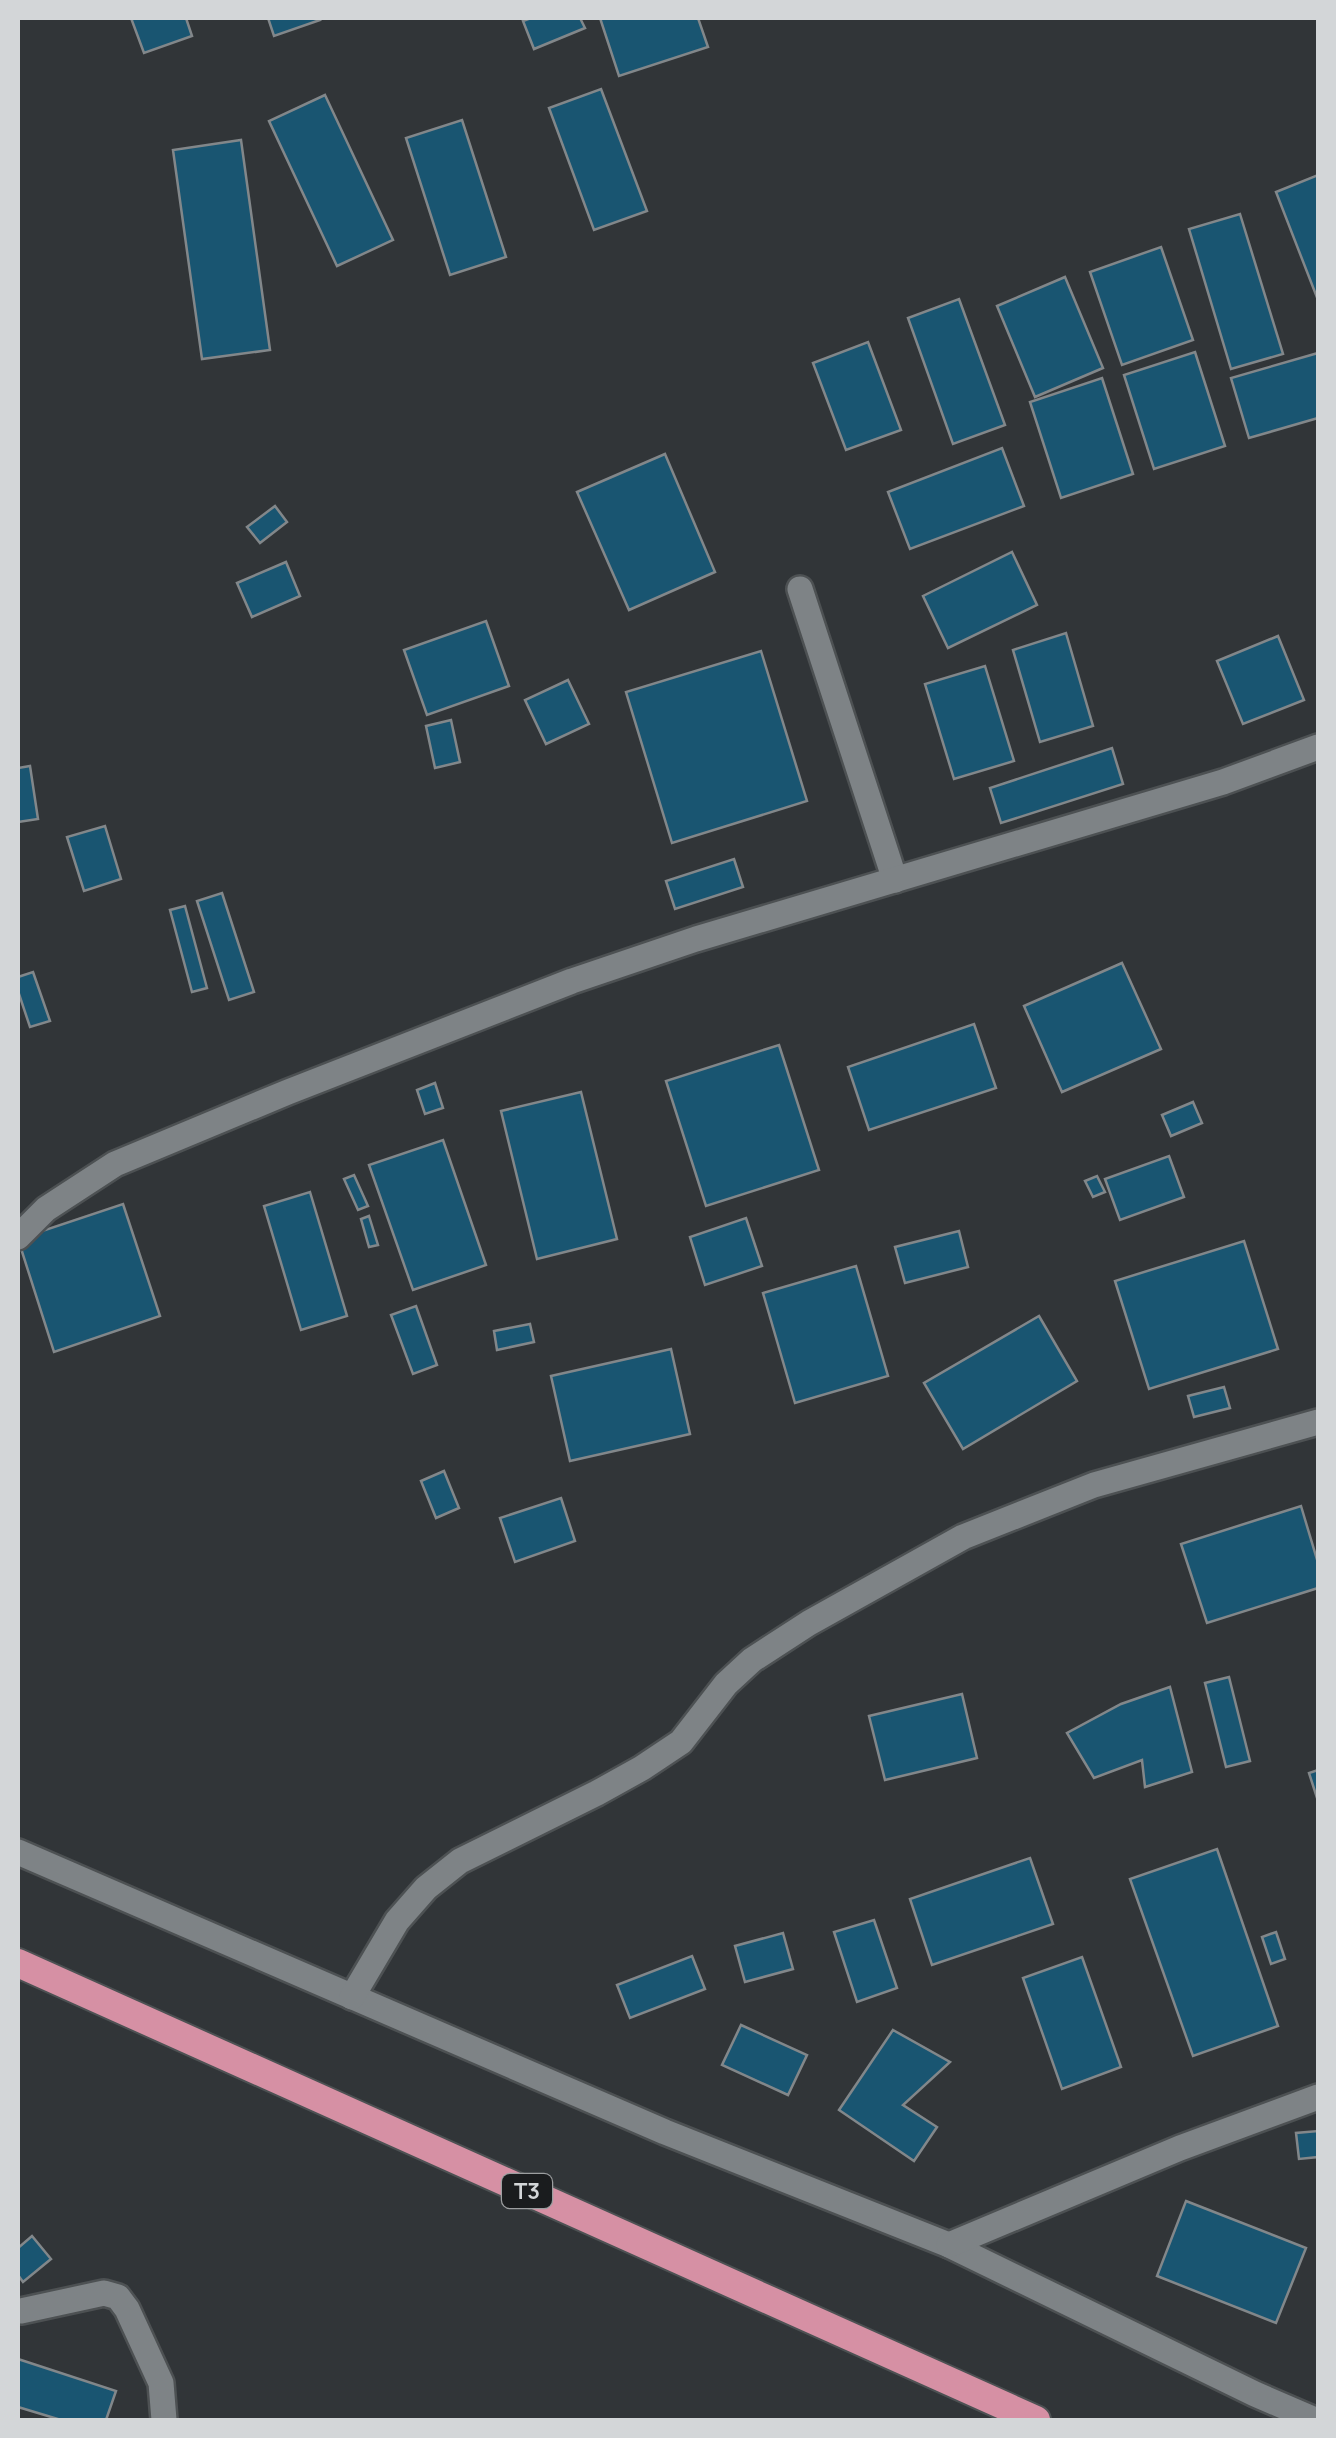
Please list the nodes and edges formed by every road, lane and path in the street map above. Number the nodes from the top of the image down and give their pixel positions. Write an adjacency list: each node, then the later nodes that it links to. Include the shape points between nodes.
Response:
1 (800, 589): 3 (street)
2 (1318, 747): 3 (street, via 1224,782)
3 (895, 880): 4 (street, via 572,981 288,1092 115,1164 46,1209)
4 (18, 1237)
5 (1318, 1422): 8 (street, via 1094,1486 964,1536 809,1622 726,1684 682,1742 460,1861 426,1888)
6 (18, 1852): 8 (street)
7 (18, 1963): 13 (highway, T3)
8 (352, 1996): 10 (street)
9 (1318, 2097): 10 (street)
10 (948, 2245): 14 (street)
11 (22, 2310): 12 (street, via 104,2293 118,2297 162,2383)
12 (164, 2420)
13 (1036, 2420)
14 (1315, 2420)

